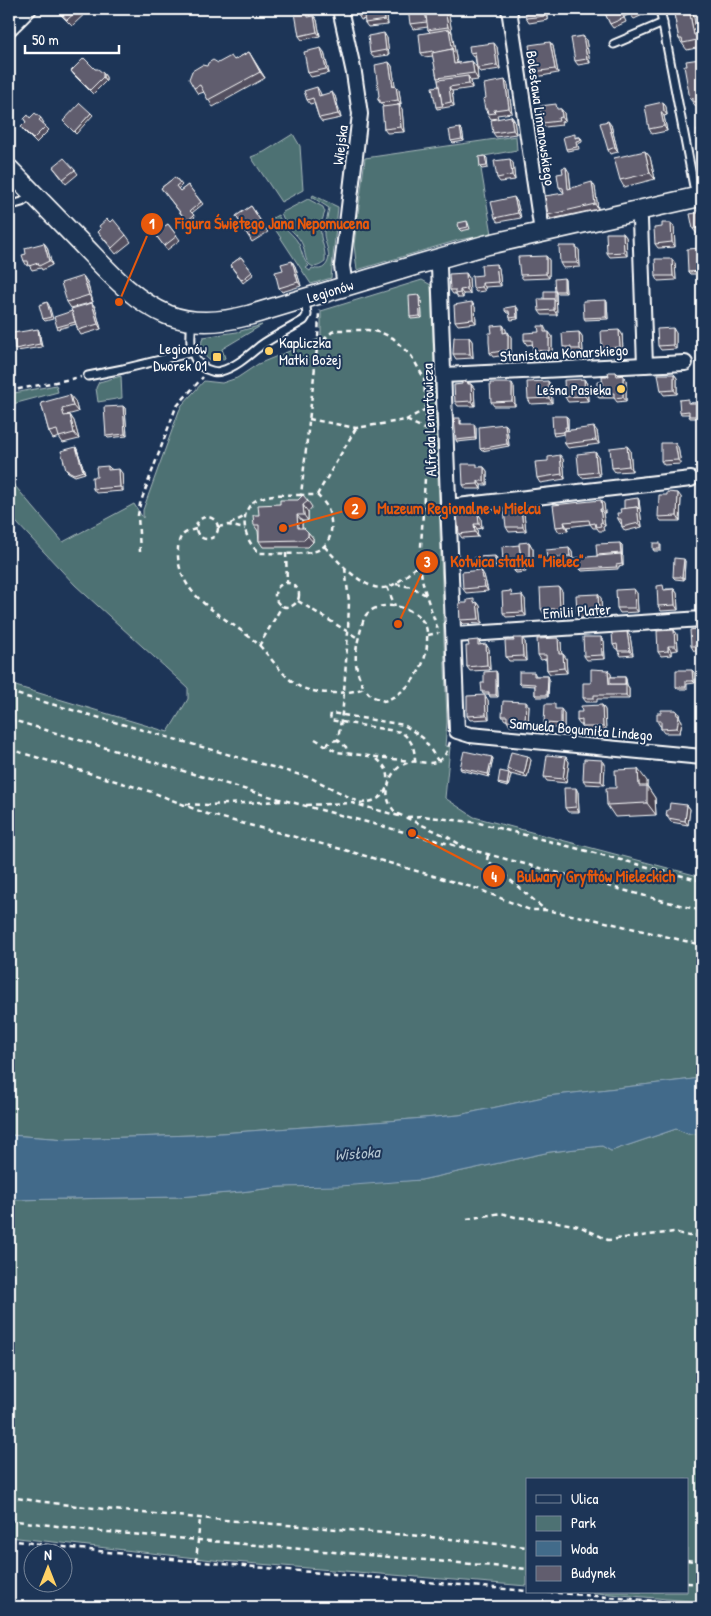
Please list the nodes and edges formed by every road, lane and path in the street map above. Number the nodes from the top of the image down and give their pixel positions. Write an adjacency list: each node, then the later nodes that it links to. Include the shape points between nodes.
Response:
1 (30, 9): 6 (street)
2 (340, 9): 15 (street, Wiejska, via 360,114 342,266)
3 (509, 9): 13 (street, Bolesława Limanowskiego)
4 (660, 9): 5 (lane)
5 (663, 23): 7 (lane); 10 (lane)
6 (9, 29)
7 (614, 44)
8 (9, 169): 9 (street, Legionów)
9 (33, 194): 11 (lane, via 15,204); 17 (street, Legionów, via 130,291 168,314)
10 (699, 196): 12 (street, Legionów)
11 (9, 199)
12 (638, 210): 13 (street, Legionów); 21 (street)
13 (542, 232): 14 (street, Legionów)
14 (436, 259): 15 (street, Legionów); 22 (street, Alfreda Lenartowicza)
15 (345, 286): 16 (street, Legionów)
16 (306, 303): 17 (street, Legionów, via 228,321); 18 (path, via 322,303 318,310); 19 (lane, via 304,320 222,371 204,368)
17 (192, 320): 19 (lane, via 190,340)
18 (317, 346): 26 (path, via 338,330 382,332 393,338 412,357 424,378); 27 (path)
19 (193, 352): 23 (lane)
20 (685, 363): 21 (street, Stanisława Konarskiego)
21 (645, 365): 22 (street, Stanisława Konarskiego)
22 (444, 375): 34 (street, Alfreda Lenartowicza)
23 (88, 376): 25 (path)
24 (201, 380): 41 (path, via 176,407 140,504)
25 (9, 391)
26 (426, 409): 28 (path); 30 (path)
27 (309, 419): 29 (path); 32 (path)
28 (406, 420): 29 (path); 30 (path)
29 (356, 428): 33 (path)
30 (427, 430): 43 (path, via 429,452 424,478)
31 (691, 479): 34 (street)
32 (301, 494): 33 (path); 35 (path, via 270,495 256,500)
33 (317, 494): 40 (path, via 327,507 332,528 330,540)
34 (449, 507): 55 (street, Alfreda Lenartowicza)
35 (246, 516): 36 (path); 39 (path)
36 (228, 525): 37 (path); 39 (path)
37 (218, 527): 38 (path, via 210,539 201,536); 38 (path, via 207,517 198,522)
38 (196, 529): 58 (path, via 183,534 178,540 183,579 192,593)
39 (245, 529): 42 (path, via 250,544 260,553)
40 (324, 546): 42 (path, via 312,552); 44 (path)
41 (140, 552)
42 (286, 553): 45 (path)
43 (420, 563): 46 (path); 48 (path)
44 (345, 568): 47 (path, via 373,587); 53 (path)
45 (287, 582): 49 (path, via 297,587); 50 (path, via 280,584 275,591 275,598)
46 (395, 584): 47 (path); 48 (path, via 412,587)
47 (387, 587): 51 (path)
48 (426, 595): 54 (path)
49 (298, 601): 50 (path, via 291,607); 53 (path)
50 (282, 606): 58 (path)
51 (395, 606): 56 (path, via 415,613 425,624); 57 (path, via 378,607 367,614)
52 (702, 619): 55 (street, Emilii Plater)
53 (348, 632): 57 (path); 61 (path)
54 (439, 633): 55 (path); 56 (path)
55 (449, 634): 65 (street, Alfreda Lenartowicza)
56 (428, 635): 59 (path, via 421,669 401,692 384,701 371,696)
57 (358, 638): 59 (path, via 355,663)
58 (259, 646): 61 (path, via 297,686)
59 (364, 688): 61 (path)
60 (9, 692): 80 (path, via 312,778)
61 (343, 693): 62 (path)
62 (341, 715): 64 (path); 64 (path, via 331,713 330,720); 74 (path, via 404,725 423,738)
63 (9, 719): 78 (path)
64 (340, 722): 67 (path); 76 (path, via 401,732 413,744)
65 (457, 731): 72 (street, Samuela Bogumiła Lindego, via 470,735)
66 (315, 739): 68 (path)
67 (338, 740): 68 (path); 71 (path, via 346,747)
68 (326, 746): 71 (path)
69 (449, 746): 74 (path)
70 (9, 750): 81 (path, via 152,792)
71 (347, 754): 73 (path)
72 (702, 757)
73 (376, 758): 75 (path); 77 (path, via 389,774)
74 (438, 761): 76 (path)
75 (410, 762): 76 (path); 77 (path, via 396,769)
76 (415, 762)
77 (388, 783): 80 (path, via 376,801); 83 (path, via 391,807)
78 (285, 801): 81 (path); 82 (path)
79 (352, 803): 80 (path); 82 (path); 83 (path)
80 (361, 803)
81 (182, 804): 87 (path, via 207,814 478,889 530,910)
82 (301, 805): 84 (path)
83 (405, 818): 84 (path); 86 (path, via 422,816 479,823)
84 (470, 850): 85 (path)
85 (488, 855): 87 (path, via 487,860); 88 (path)
86 (702, 881)
87 (545, 910): 89 (path)
88 (702, 911)
89 (702, 945)
90 (467, 1219): 91 (path, via 501,1213 579,1226 608,1240 674,1232)
91 (702, 1235)
92 (9, 1497): 93 (path)
93 (200, 1518): 96 (path); 97 (path)
94 (9, 1520): 96 (path, via 98,1532)
95 (9, 1540): 99 (path)
96 (197, 1540): 99 (path); 101 (path)
97 (526, 1546)
98 (688, 1560): 100 (path)
99 (196, 1562): 104 (path)
100 (702, 1562)
101 (526, 1569)
102 (688, 1583): 103 (path)
103 (702, 1584)
104 (526, 1590)
105 (572, 1594): 106 (path)
106 (702, 1605)

